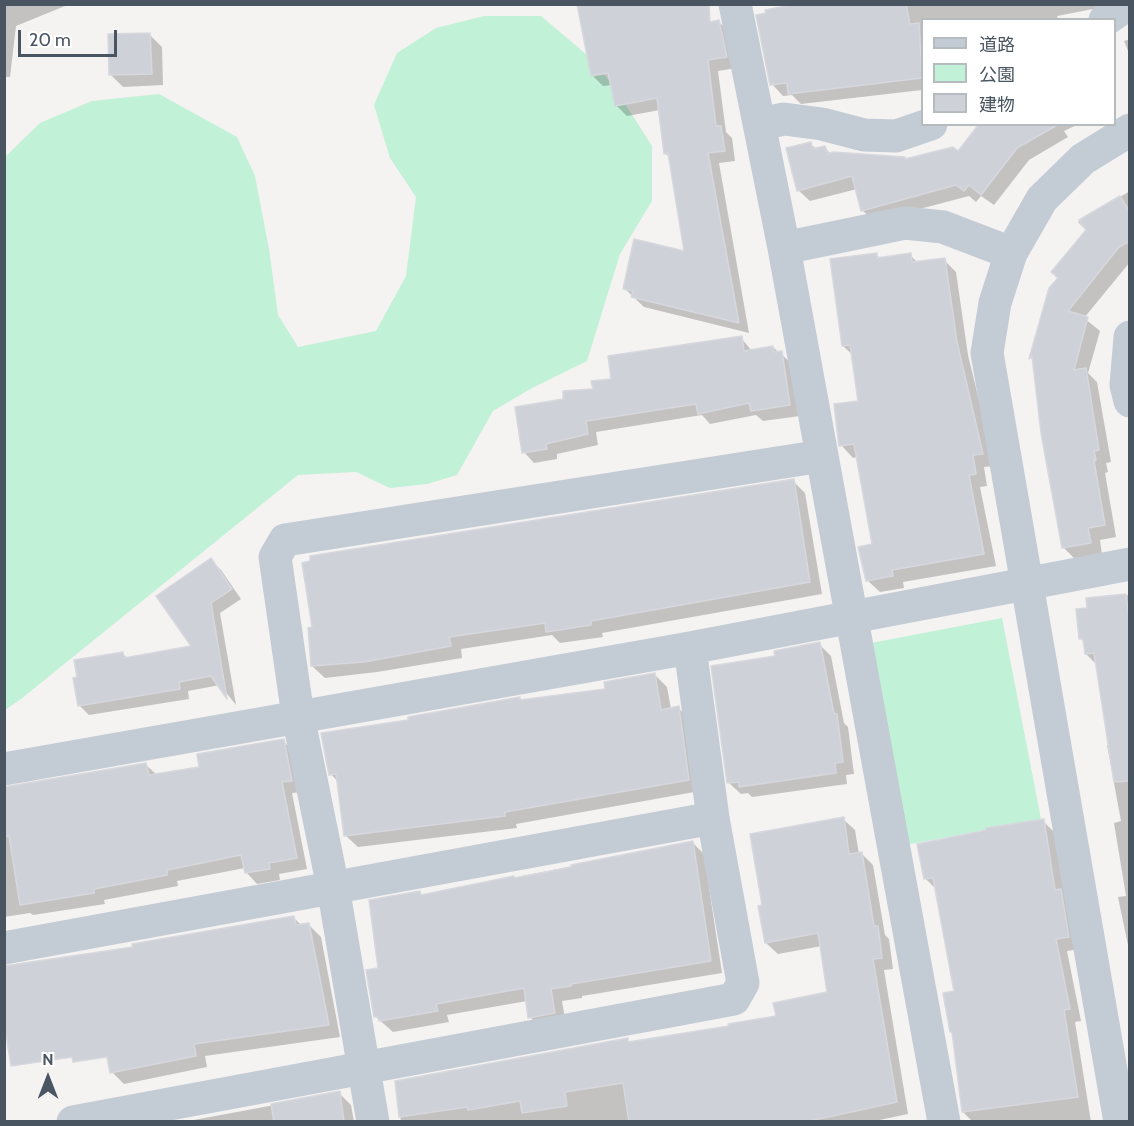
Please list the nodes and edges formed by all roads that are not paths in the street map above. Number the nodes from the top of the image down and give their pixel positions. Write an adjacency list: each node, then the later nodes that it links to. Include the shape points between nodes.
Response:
1 (735, 4): 4 (street)
2 (1128, 4): 3 (street)
3 (1108, 18)
4 (760, 124): 5 (street, via 784,119 864,135 896,136); 7 (street)
5 (925, 126)
6 (1130, 130): 8 (street, via 1083,159 1042,199)
7 (784, 248): 8 (street, via 905,224 943,227); 11 (street)
8 (1011, 253): 13 (street, via 995,303 987,353)
9 (1130, 337): 10 (street, via 1126,385)
10 (1130, 401)
11 (822, 456): 14 (street); 16 (street, via 285,540 275,557)
12 (1130, 564): 13 (street)
13 (1028, 582): 14 (street); 22 (street)
14 (852, 615): 15 (street); 25 (street)
15 (690, 648): 16 (street); 18 (street)
16 (298, 716): 17 (street); 19 (street)
17 (4, 769)
18 (713, 818): 19 (street); 21 (street, via 743,983 734,999)
19 (333, 887): 20 (street); 21 (street)
20 (4, 948)
21 (363, 1066): 23 (street); 24 (street)
22 (1122, 1112)
23 (73, 1122)
24 (373, 1122)
25 (944, 1122)

